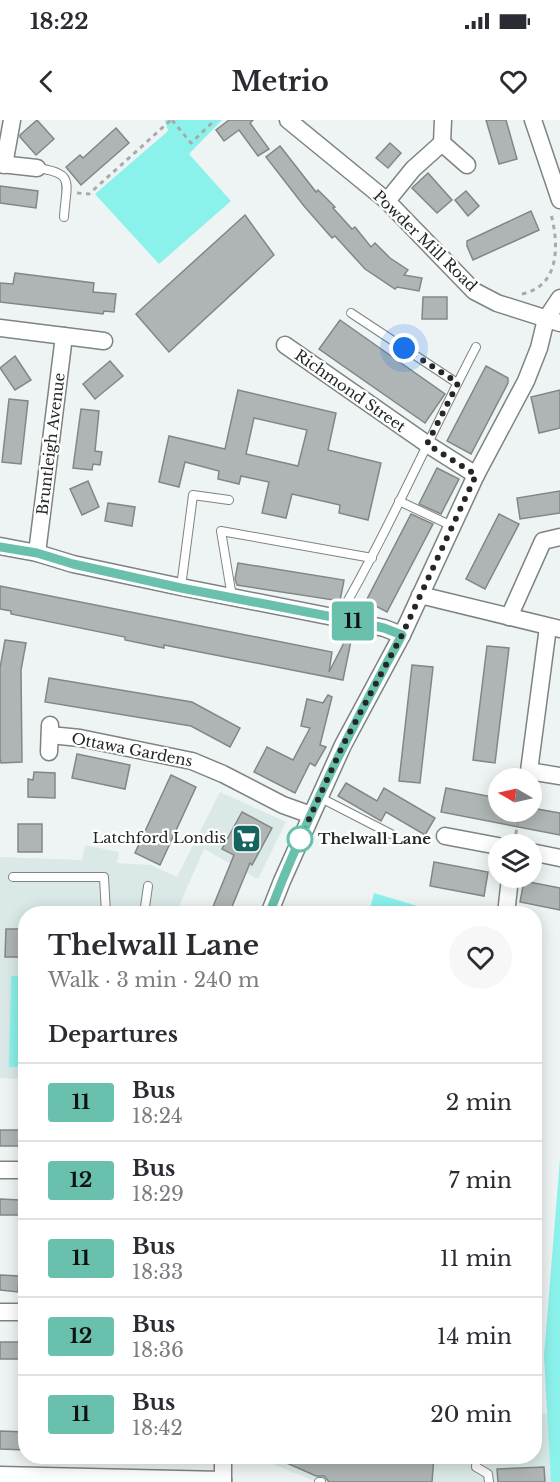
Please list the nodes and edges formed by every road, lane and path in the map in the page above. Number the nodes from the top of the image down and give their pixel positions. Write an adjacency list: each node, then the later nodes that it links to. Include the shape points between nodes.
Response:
1 (12, 120): 8 (street)
2 (172, 120): 3 (path, via 191,143); 11 (path, via 89,194)
3 (215, 120)
4 (288, 120): 12 (street, Powder Mill Road)
5 (443, 120): 7 (street)
6 (533, 120): 13 (street)
7 (442, 143): 9 (street); 12 (street, via 413,169)
8 (2, 164): 10 (street)
9 (467, 165)
10 (37, 168): 11 (lane, via 63,175)
11 (66, 192): 14 (lane)
12 (387, 201): 20 (street, Powder Mill Road, via 474,291 497,303)
13 (555, 204): 15 (path)
14 (64, 217)
15 (554, 269): 16 (path); 17 (path, via 540,287)
16 (560, 271)
17 (515, 294)
18 (560, 298): 20 (street)
19 (351, 313): 26 (lane)
20 (553, 321): 28 (street)
21 (0, 328): 22 (street)
22 (64, 336): 23 (street); 34 (street, Bruntleigh Avenue)
23 (104, 341)
24 (285, 345): 27 (street, Richmond Street)
25 (476, 347): 26 (lane)
26 (458, 383): 27 (lane)
27 (427, 444): 28 (street, Richmond Street); 30 (lane)
28 (476, 475): 31 (street)
29 (229, 500): 36 (lane, via 193,495)
30 (399, 501): 31 (lane); 35 (lane)
31 (452, 526): 37 (street)
32 (560, 537): 39 (street, via 543,541)
33 (0, 546): 34 (street)
34 (37, 553): 36 (street)
35 (372, 558): 38 (lane, via 221,531); 40 (lane)
36 (181, 588): 38 (street)
37 (420, 595): 39 (street); 42 (street)
38 (232, 598): 40 (street)
39 (510, 617): 41 (street)
40 (338, 618): 42 (street)
41 (554, 628): 44 (street, via 529,771)
42 (402, 635): 45 (street)
43 (49, 752): 46 (street, Ottawa Gardens, via 50,730 192,761)
44 (560, 776)
45 (319, 797): 46 (street); 47 (lane)
46 (310, 815): 57 (street)
47 (391, 834)
48 (445, 836): 49 (street)
49 (488, 844)
50 (542, 854): 51 (street)
51 (560, 858)
52 (13, 878): 55 (lane, via 104,877)
53 (148, 886): 56 (lane)
54 (509, 888): 58 (street)
55 (106, 906)
56 (145, 906)
57 (272, 906)
58 (507, 906)
59 (0, 1170): 60 (street)
60 (18, 1170)
61 (0, 1312): 62 (street)
62 (18, 1312)
63 (224, 1464): 66 (street)
64 (476, 1464): 67 (lane, via 488,1474)
65 (0, 1475): 66 (street)
66 (223, 1481)
67 (489, 1482)

